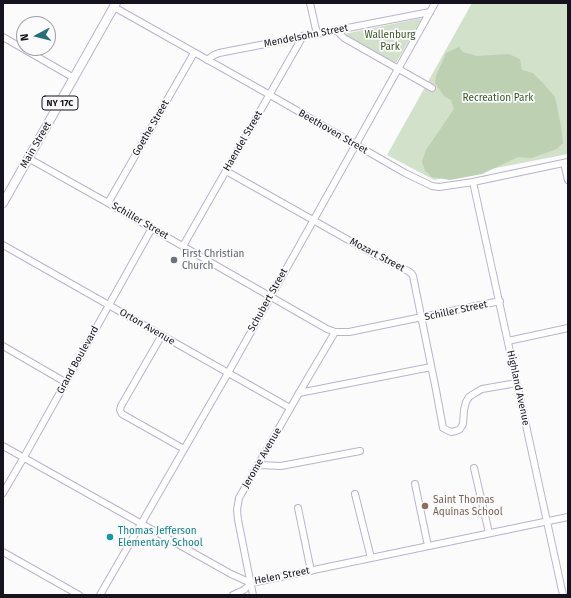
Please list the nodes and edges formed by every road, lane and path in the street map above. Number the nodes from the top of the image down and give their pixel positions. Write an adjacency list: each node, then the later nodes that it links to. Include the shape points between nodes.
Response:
1 (310, 3): 6 (street)
2 (435, 3): 4 (street, Schubert Street)
3 (115, 5): 9 (street, Beethoven Street); 12 (main road, Main Street / NY 17C)
4 (430, 12): 5 (street, Mendelsohn Street); 11 (street, Schubert Street)
5 (336, 30): 6 (street, Mendelsohn Street); 11 (street, via 344,38)
6 (317, 34): 7 (street, Mendelsohn Street)
7 (303, 36): 10 (street, Mendelsohn Street, via 219,53); 14 (street, Haendel Street)
8 (3, 37): 12 (street)
9 (194, 53): 10 (street, Beethoven Street); 22 (street, Goethe Street)
10 (207, 60): 14 (street, Beethoven Street)
11 (398, 69): 13 (street); 15 (street, Schubert Street)
12 (74, 78): 16 (main road, Main Street / NY 17C)
13 (432, 88)
14 (270, 95): 15 (street, Beethoven Street); 18 (street, Haendel Street)
15 (356, 145): 20 (street, Beethoven Street, via 432,186); 23 (street, Schubert Street)
16 (28, 158): 21 (main road, Main Street / NY 17C); 22 (street, Schiller Street)
17 (566, 163): 19 (street); 20 (street, Beethoven Street)
18 (226, 171): 23 (street, Mozart Street); 26 (street, Haendel Street)
19 (568, 180)
20 (473, 182): 28 (street, Highland Avenue)
21 (3, 203)
22 (108, 203): 24 (street, Schiller Street)
23 (314, 220): 27 (street, Schubert Street); 30 (street, Mozart Street, via 412,274)
24 (152, 228): 26 (street, Schiller Street); 29 (street, Grand Boulevard)
25 (3, 245): 29 (street, Orton Avenue)
26 (183, 246): 27 (street, Schiller Street)
27 (270, 296): 32 (street, Schiller Street); 37 (street, Schubert Street)
28 (500, 302): 30 (street, Schiller Street); 34 (street, Highland Avenue)
29 (108, 305): 33 (street, Orton Avenue); 38 (street, Grand Boulevard)
30 (422, 318): 32 (street, Schiller Street, via 349,332); 36 (street, Mozart Street)
31 (568, 328): 34 (street)
32 (336, 332): 40 (street, Jerome Avenue)
33 (162, 335): 37 (street, Orton Avenue); 43 (street, via 120,410 122,414)
34 (508, 341): 39 (street, Highland Avenue)
35 (3, 346): 38 (street)
36 (431, 367): 39 (street, Mozart Street, via 442,428 451,432 456,432 463,424 469,397 482,389); 40 (street)
37 (228, 373): 41 (street, Orton Avenue); 43 (street, Schubert Street)
38 (65, 382): 45 (street, Grand Boulevard)
39 (517, 383): 53 (street, Highland Avenue)
40 (299, 393): 41 (street, Jerome Avenue)
41 (290, 408): 46 (street, Jerome Avenue)
42 (3, 446): 45 (street, Helen Street)
43 (184, 449): 54 (street, Schubert Street)
44 (360, 451): 46 (street, via 281,466)
45 (24, 457): 49 (street, Grand Boulevard); 54 (street, Helen Street)
46 (259, 465): 60 (street, Jerome Avenue, via 239,498 237,510)
47 (474, 468): 55 (street)
48 (415, 484): 56 (street)
49 (3, 493)
50 (355, 494): 58 (street)
51 (298, 508): 59 (street)
52 (568, 517): 53 (street, Helen Street)
53 (547, 522): 55 (street, Helen Street); 67 (street, Highland Avenue)
54 (141, 523): 60 (street, Helen Street); 61 (street, Schubert Street)
55 (490, 533): 56 (street, Helen Street)
56 (428, 546): 58 (street, Helen Street)
57 (3, 552): 63 (street)
58 (371, 558): 59 (street, Helen Street)
59 (311, 571): 60 (street, Helen Street)
60 (251, 583): 65 (street); 66 (street, Jerome Avenue)
61 (101, 593): 64 (street)
62 (568, 594): 67 (street)
63 (79, 595)
64 (109, 595)
65 (233, 595)
66 (253, 595)
67 (563, 595)

